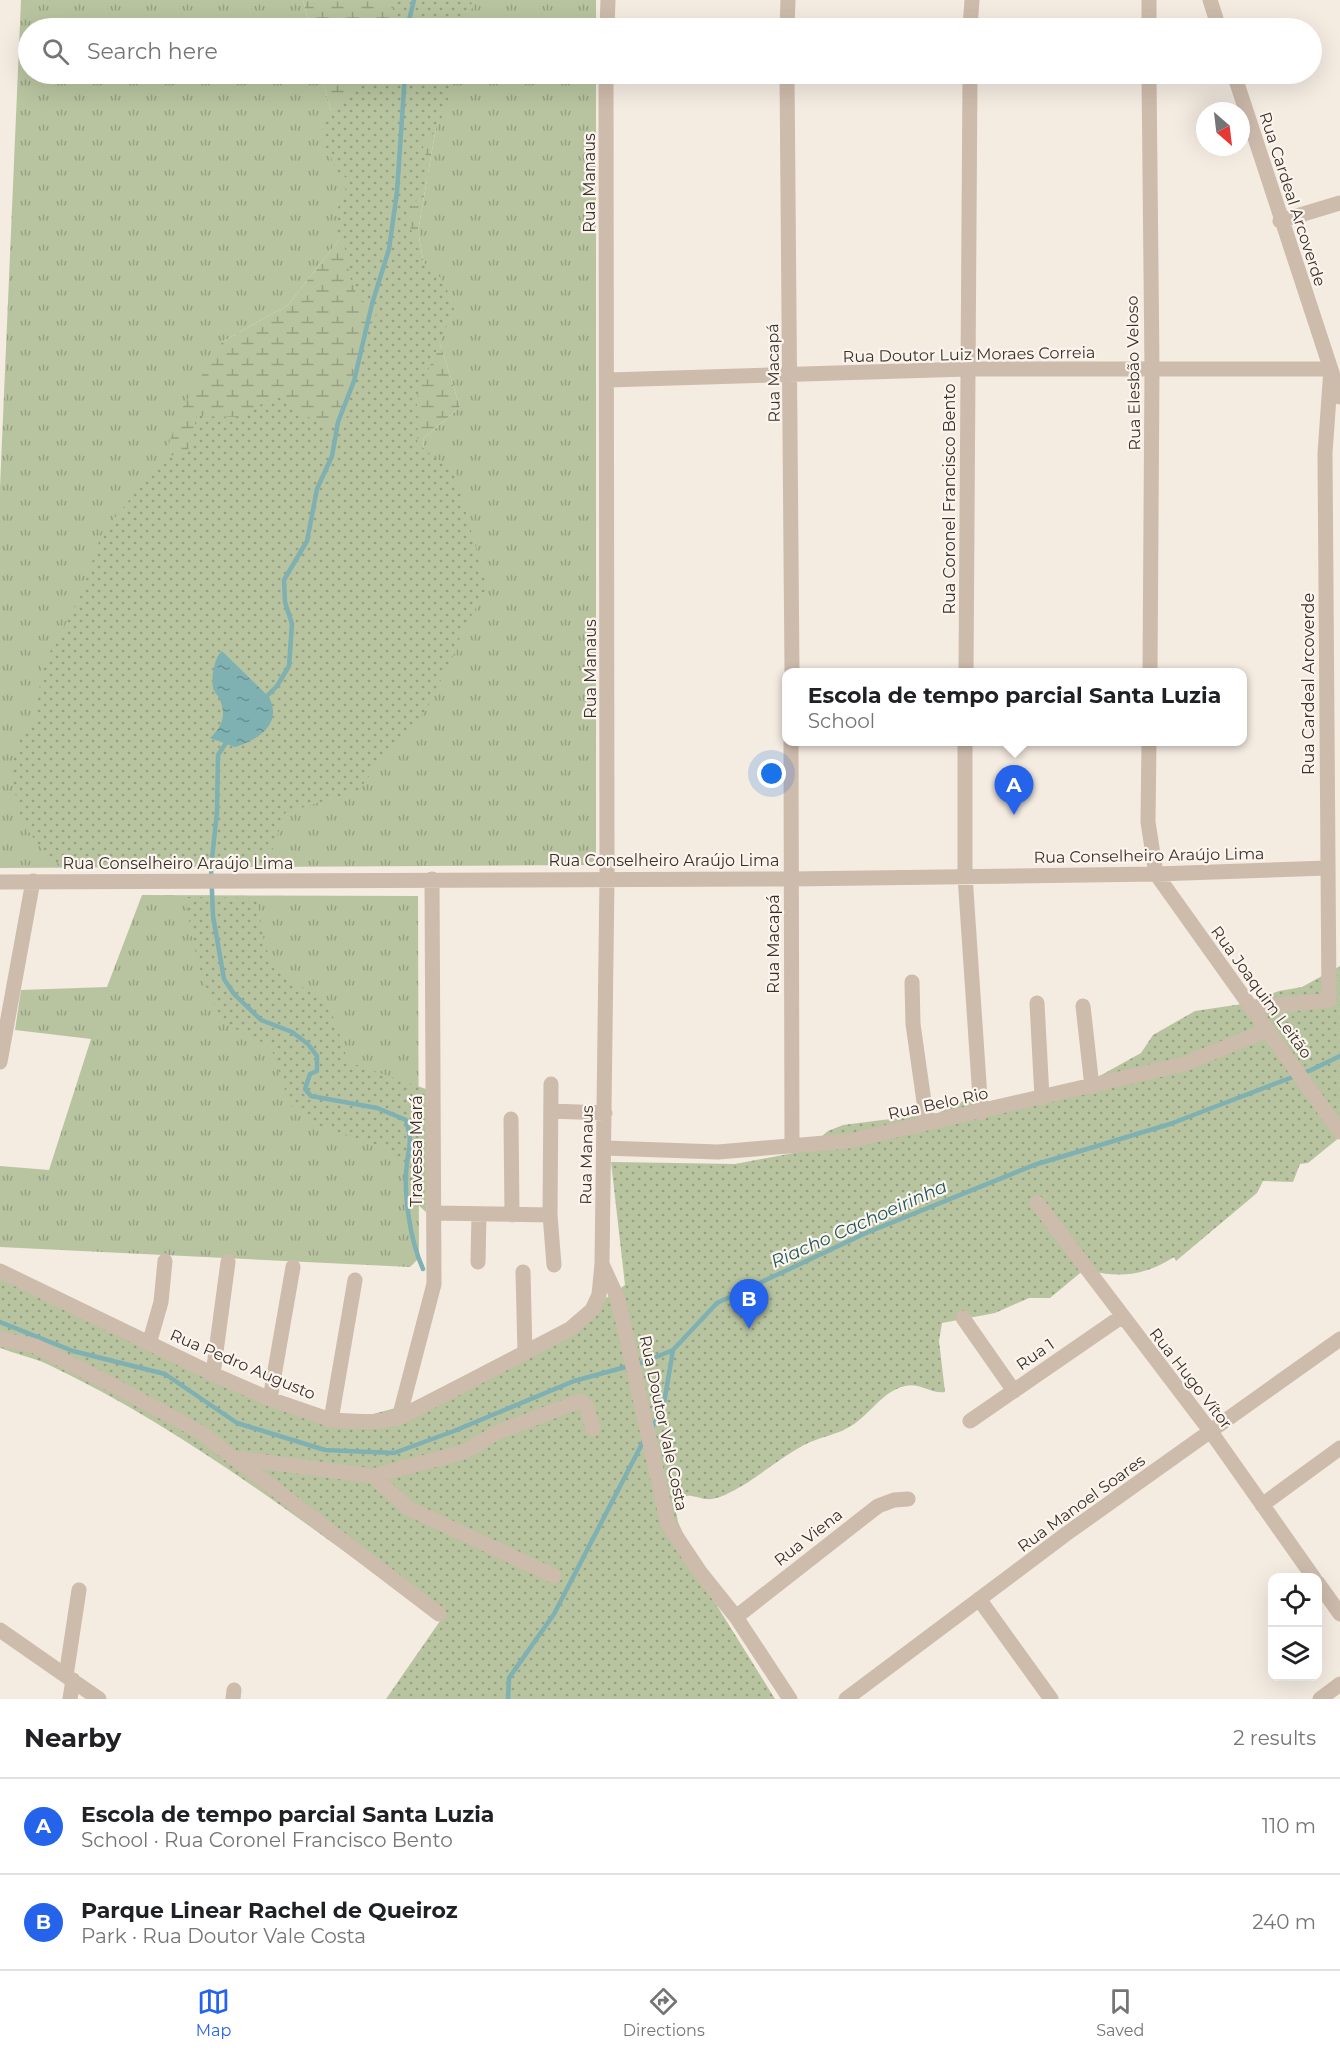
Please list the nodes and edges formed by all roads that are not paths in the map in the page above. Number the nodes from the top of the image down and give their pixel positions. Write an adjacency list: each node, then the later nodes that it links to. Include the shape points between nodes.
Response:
1 (608, 0): 6 (street)
2 (788, 0): 7 (street)
3 (972, 0): 8 (street)
4 (1149, 0): 9 (street)
5 (1210, 0): 10 (street)
6 (607, 18)
7 (787, 18)
8 (971, 18)
9 (1149, 18)
10 (1216, 18)
11 (606, 84): 22 (street, Rua Manaus)
12 (787, 84): 21 (street, Rua Macapá)
13 (970, 84): 18 (street, Rua Coronel Francisco Bento)
14 (1149, 84): 19 (street, Rua Elesbão Veloso)
15 (1236, 84): 17 (street, Rua Cardeal Arcoverde)
16 (1340, 203): 17 (street)
17 (1280, 221): 20 (street, Rua Cardeal Arcoverde)
18 (968, 369): 19 (street, Rua Doutor Luiz Moraes Correia); 21 (street, Rua Doutor Luiz Moraes Correia); 25 (street, Rua Coronel Francisco Bento)
19 (1152, 369): 20 (street, Rua Doutor Luiz Moraes Correia); 26 (street, Rua Elesbão Veloso)
20 (1331, 369): 23 (street, Rua Cardeal Arcoverde); 30 (street, Rua Cardeal Arcoverde, via 1324,453)
21 (791, 375): 22 (street, Rua Doutor Luiz Moraes Correia); 24 (street, Rua Macapá)
22 (608, 380): 33 (street, Rua Manaus)
23 (1340, 397)
24 (792, 668)
25 (966, 668)
26 (1150, 668)
27 (791, 746): 35 (street, Rua Macapá)
28 (965, 746): 32 (street)
29 (1149, 746): 31 (street, via 1148,822)
30 (1327, 868): 31 (street, Rua Conselheiro Araújo Lima); 38 (street, Rua Cardeal Arcoverde)
31 (1155, 874): 32 (street, Rua Conselheiro Araújo Lima); 42 (street, Rua Joaquim Leitão)
32 (965, 876): 35 (street, Rua Conselheiro Araújo Lima); 50 (street)
33 (608, 878): 34 (street, Rua Conselheiro Araújo Lima); 35 (street, Rua Conselheiro Araújo Lima); 49 (street, Rua Manaus)
34 (432, 879): 37 (street, Rua Conselheiro Araújo Lima); 57 (street, Travessa Mará)
35 (791, 879): 54 (street, Rua Macapá)
36 (0, 882): 37 (street, Rua Conselheiro Araújo Lima)
37 (33, 882): 44 (street)
38 (1333, 893): 42 (street, Rua Cardeal Arcoverde, via 1329,1000)
39 (912, 982): 52 (street)
40 (1037, 1003): 47 (street)
41 (1083, 1006): 46 (street)
42 (1252, 1008): 43 (street, Rua Joaquim Leitão)
43 (1268, 1030): 46 (street, Rua Belo Rio, via 1184,1064); 53 (street, Rua Joaquim Leitão)
44 (0, 1062)
45 (551, 1084): 48 (street)
46 (1092, 1087): 47 (street, Rua Belo Rio)
47 (1041, 1098): 50 (street, Rua Belo Rio)
48 (551, 1111): 49 (street); 60 (street)
49 (605, 1113): 55 (street, Rua Manaus)
50 (981, 1113): 52 (street, Rua Belo Rio)
51 (511, 1119): 59 (street)
52 (927, 1123): 54 (street, Rua Belo Rio, via 849,1142)
53 (1340, 1132)
54 (792, 1146): 55 (street, Rua Belo Rio, via 718,1152)
55 (605, 1148): 64 (street, Rua Manaus)
56 (1037, 1203): 70 (street, Rua Hugo Vítor)
57 (434, 1214): 58 (street); 79 (street, Travessa Mará, via 435,1284)
58 (479, 1214): 59 (street); 63 (street)
59 (512, 1215): 60 (street)
60 (550, 1215): 65 (street)
61 (165, 1262): 74 (street, via 161,1302)
62 (228, 1262): 76 (street)
63 (478, 1262)
64 (602, 1264): 75 (street, Rua Pedro Augusto, via 599,1295 592,1310 570,1329); 96 (street, Rua Doutor Vale Costa, via 618,1299 668,1524)
65 (554, 1265)
66 (293, 1267): 78 (street)
67 (0, 1271): 74 (street, Rua Pedro Augusto)
68 (523, 1272): 75 (street)
69 (355, 1280): 80 (street)
70 (1121, 1317): 77 (street, Rua 1); 83 (street, Rua Hugo Vítor)
71 (963, 1318): 77 (street)
72 (0, 1339): 85 (street, via 35,1346 120,1389 200,1432)
73 (1340, 1339): 83 (street, Rua Manoel Soares)
74 (149, 1344): 76 (street, Rua Pedro Augusto)
75 (525, 1353): 79 (street, Rua Pedro Augusto)
76 (213, 1374): 78 (street, Rua Pedro Augusto)
77 (1014, 1391): 81 (street, Rua 1)
78 (270, 1399): 80 (street, Rua Pedro Augusto)
79 (399, 1418): 80 (street, Rua Pedro Augusto, via 371,1422)
80 (331, 1420)
81 (970, 1421)
82 (593, 1429): 86 (street, via 587,1407 580,1401 498,1432 464,1452)
83 (1211, 1432): 88 (street, Rua Hugo Vítor); 93 (street, Rua Manoel Soares)
84 (1340, 1448): 88 (street)
85 (234, 1458): 86 (street); 94 (street)
86 (373, 1476): 90 (street, via 408,1508)
87 (908, 1498): 96 (street, Rua Viena, via 873,1509)
88 (1262, 1505): 89 (street, Rua Hugo Vítor)
89 (1310, 1573)
90 (554, 1576)
91 (79, 1590): 98 (street)
92 (1322, 1590): 95 (street)
93 (979, 1599): 103 (street, Rua Manoel Soares); 104 (street)
94 (439, 1614)
95 (1340, 1614)
96 (736, 1617): 102 (street, Rua Doutor Vale Costa)
97 (0, 1630): 98 (street)
98 (69, 1678): 100 (street); 101 (street)
99 (1340, 1684): 105 (street)
100 (70, 1699)
101 (99, 1699)
102 (790, 1699)
103 (846, 1699)
104 (1051, 1699)
105 (1320, 1699)

